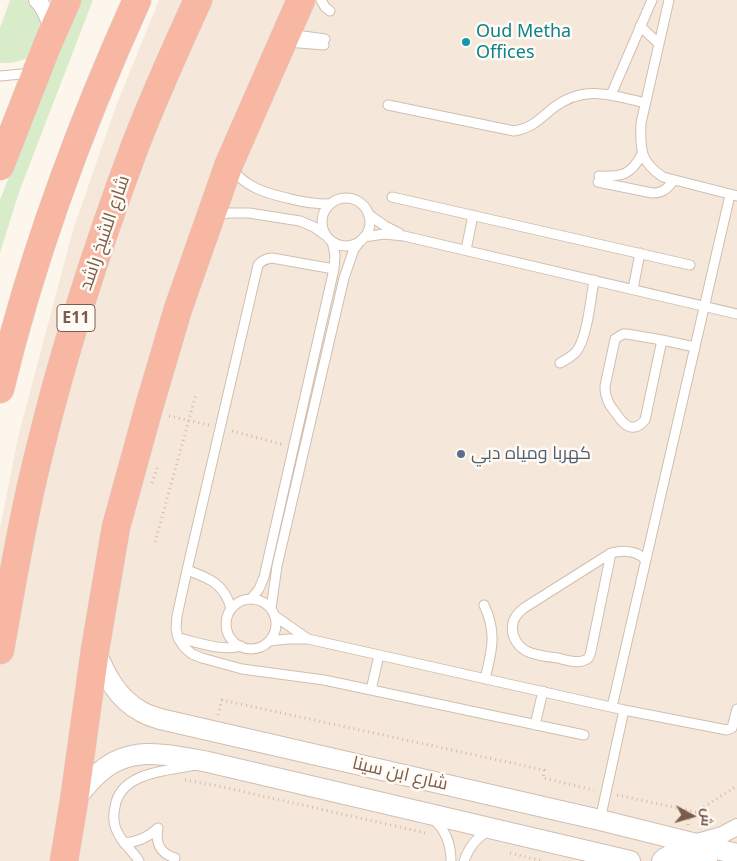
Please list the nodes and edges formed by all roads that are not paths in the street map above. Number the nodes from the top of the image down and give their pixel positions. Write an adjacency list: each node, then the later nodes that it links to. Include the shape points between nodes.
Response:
1 (37, 0): 11 (street, via 48,16)
2 (67, 0): 11 (highway)
3 (137, 0): 44 (highway, via 64,176)
4 (198, 0): 56 (highway, شارع الشيخ راشد / E11, via 136,144 99,245 67,347 39,450)
5 (301, 0): 12 (highway)
6 (321, 0): 9 (lane)
7 (652, 0): 10 (lane)
8 (669, 0): 14 (lane)
9 (330, 11)
10 (640, 26): 14 (lane); 17 (lane)
11 (53, 32): 15 (highway)
12 (284, 38): 13 (lane); 21 (highway)
13 (324, 42)
14 (659, 44): 18 (lane)
15 (37, 72): 16 (lane); 22 (highway)
16 (0, 76)
17 (611, 95): 18 (lane); 19 (lane, via 589,93 567,99 531,126 514,131)
18 (645, 103): 20 (lane, via 641,123)
19 (388, 105)
20 (642, 154): 23 (lane, via 653,171); 23 (lane, via 627,172 599,179 652,192 666,189)
21 (228, 164): 26 (lane, via 248,184 266,194 306,203); 29 (highway)
22 (0, 166)
23 (673, 181): 24 (lane)
24 (734, 196): 39 (lane)
25 (392, 197): 28 (lane)
26 (330, 204): 27 (lane, via 352,198); 31 (lane, via 325,209 322,223)
27 (368, 214): 30 (lane); 32 (lane, via 368,230)
28 (473, 215): 33 (lane); 34 (lane)
29 (211, 217): 31 (lane, via 228,212 300,221); 57 (highway, via 178,309 116,527)
30 (404, 236): 32 (lane, via 384,234); 33 (lane)
31 (329, 238): 32 (lane, via 347,246); 36 (lane, via 335,255)
32 (362, 238): 51 (lane, via 354,249 344,278 277,566)
33 (466, 250): 37 (lane)
34 (640, 253): 35 (lane); 38 (lane)
35 (690, 265)
36 (334, 269): 47 (lane, via 272,258 266,258 258,265); 48 (lane, via 264,577)
37 (594, 280): 38 (lane); 43 (lane, via 581,344 576,352)
38 (633, 289): 39 (lane)
39 (704, 306): 40 (lane); 42 (lane)
40 (737, 314)
41 (662, 340): 41 (lane, via 627,334 618,336 614,344 605,392 609,404 628,427 641,425 645,420); 42 (lane)
42 (695, 346): 46 (lane)
43 (560, 363)
44 (0, 389)
45 (611, 553): 45 (lane, via 517,615 513,634 523,650 577,662 587,660); 46 (lane, via 634,552)
46 (646, 560): 62 (lane)
47 (187, 570): 50 (lane, via 219,585); 52 (lane, via 176,628)
48 (251, 599): 50 (lane, via 240,601); 51 (lane, via 266,604)
49 (484, 605): 59 (lane, via 492,634)
50 (231, 609): 55 (lane, via 227,630 235,643)
51 (273, 613): 53 (lane); 54 (lane, via 276,625)
52 (178, 638): 55 (lane, via 223,648); 60 (lane, via 192,654 242,669)
53 (308, 639): 54 (lane); 58 (lane)
54 (269, 641): 55 (lane, via 256,648)
55 (241, 646)
56 (0, 650)
57 (94, 650): 68 (highway); 70 (street, شارع ابن سينا, via 112,685 125,700 141,712 160,719)
58 (378, 655): 59 (lane); 60 (lane)
59 (485, 679): 61 (lane)
60 (371, 690): 65 (lane)
61 (543, 691): 62 (lane); 65 (lane)
62 (612, 707): 64 (lane)
63 (737, 709): 64 (lane, via 730,730)
64 (624, 710): 70 (lane)
65 (535, 725): 66 (lane)
66 (584, 735)
67 (208, 762): 68 (street, شارع ابن سينا, via 147,753 130,756 102,770); 69 (street, شارع ابن سينا); 73 (lane, via 148,774 126,785 119,793 114,814 114,824)
68 (74, 801): 76 (highway)
69 (427, 814): 72 (street, شارع ابن سينا); 79 (lane, via 447,838)
70 (600, 820): 74 (street, شارع ابن سينا)
71 (737, 827): 74 (street, via 722,836)
72 (493, 829): 80 (lane, via 473,844); 81 (street, شارع ابن سينا)
73 (124, 843): 77 (lane); 78 (lane, via 143,840 158,828 158,843 162,850 175,858)
74 (694, 843): 75 (street, شارع ابن سينا)
75 (737, 854)
76 (64, 861)
77 (139, 861)
78 (159, 861)
79 (451, 861)
80 (464, 861)
81 (630, 861)
82 (662, 861): 83 (street, via 676,854)
83 (714, 861)

